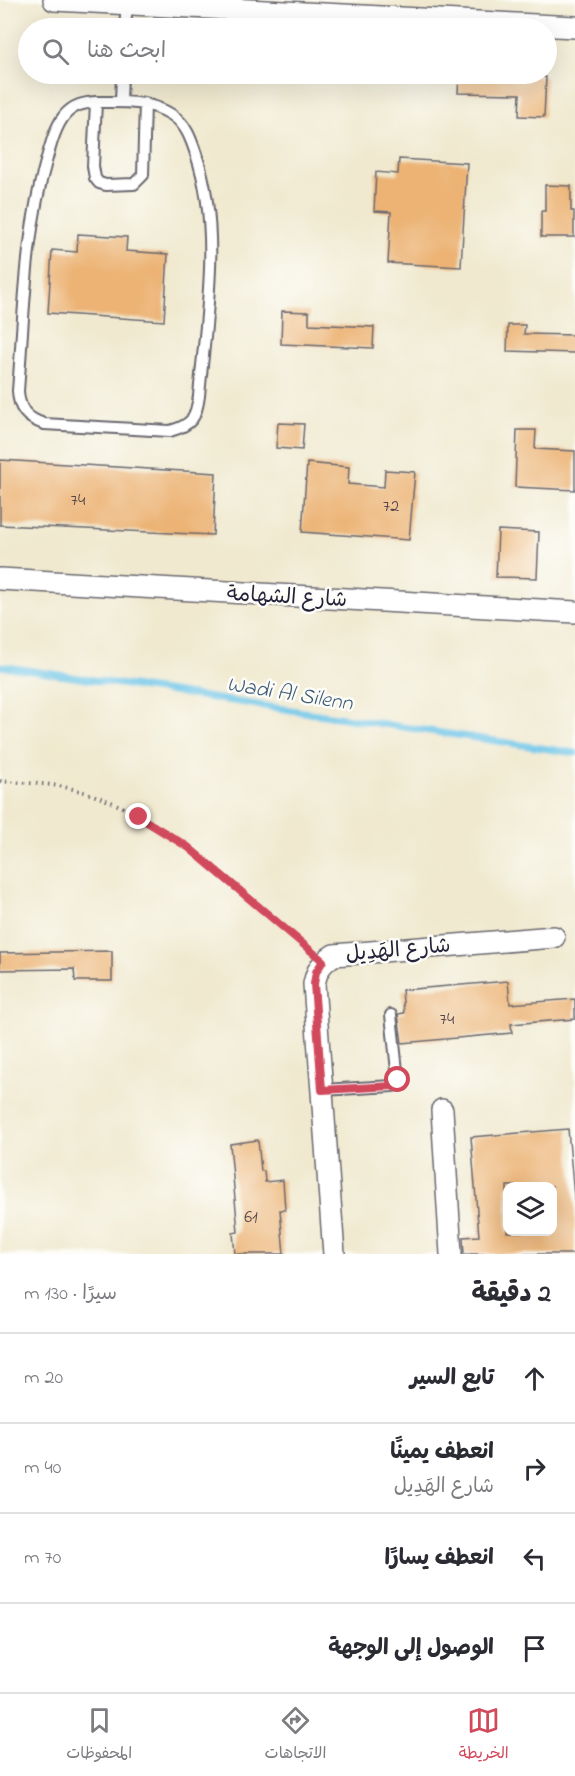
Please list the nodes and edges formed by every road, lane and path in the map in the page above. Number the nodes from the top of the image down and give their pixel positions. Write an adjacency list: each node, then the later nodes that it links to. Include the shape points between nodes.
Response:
1 (54, 0): 2 (street)
2 (127, 4): 3 (street); 4 (lane)
3 (343, 8): 5 (street)
4 (126, 18)
5 (465, 18)
6 (557, 26): 7 (street)
7 (575, 27)
8 (122, 84): 10 (lane)
9 (96, 102): 10 (lane); 11 (lane, via 93,172 99,183 106,185 134,184 143,175); 11 (lane, via 74,107 65,115 56,129 41,179 31,239 19,402 24,413 44,424 170,431 188,424 197,410 209,275 208,214 191,139 173,116)
10 (121, 102): 11 (lane)
11 (145, 103)
12 (0, 579): 13 (street, شارع الشهامة)
13 (575, 612)
14 (0, 781): 16 (path, via 59,786 113,804 148,821 188,847)
15 (554, 937): 16 (street, شارع الهَدِيل, via 334,955)
16 (323, 961): 18 (street, شارع الهَدِيل, via 314,984)
17 (391, 1016): 18 (lane, via 398,1080 393,1086)
18 (322, 1090): 20 (street, شارع الهَدِيل)
19 (442, 1110): 21 (street)
20 (334, 1254)
21 (451, 1254)

